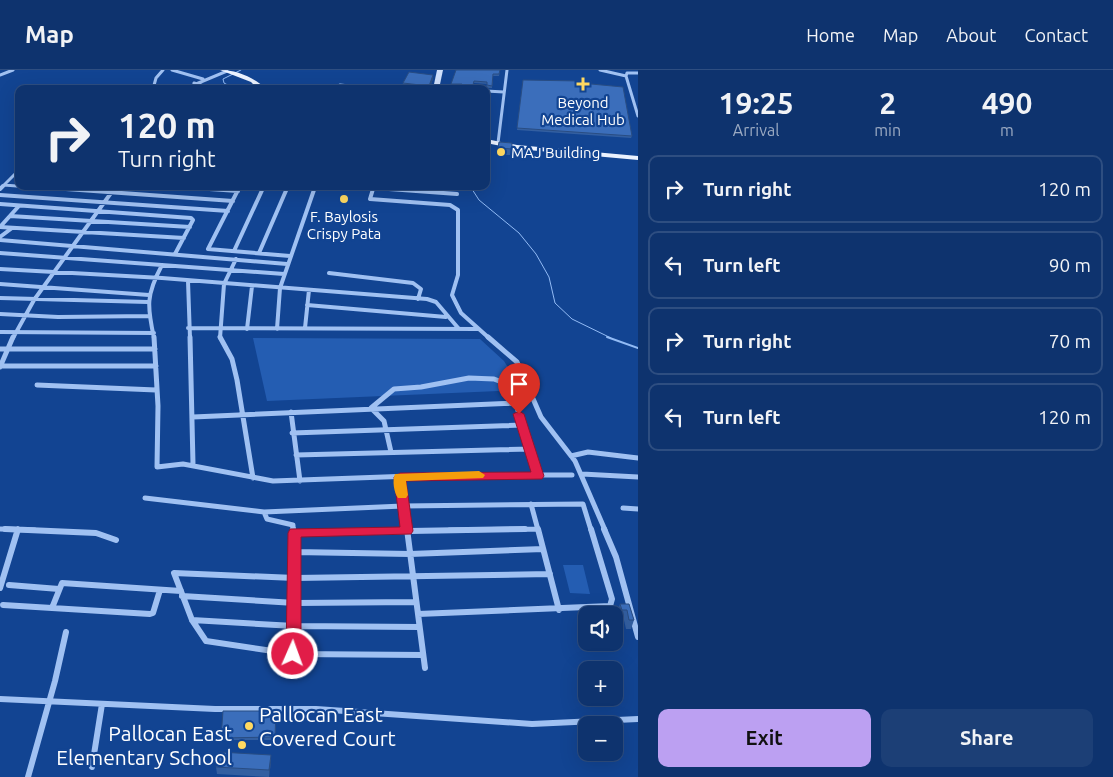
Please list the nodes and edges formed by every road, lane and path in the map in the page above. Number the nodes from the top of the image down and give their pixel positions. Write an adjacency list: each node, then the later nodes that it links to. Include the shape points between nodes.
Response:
1 (14, 70): 9 (street)
2 (163, 70): 13 (street)
3 (172, 70): 11 (street)
4 (440, 70): 17 (main road)
5 (507, 70): 19 (street)
6 (600, 70): 10 (street)
7 (226, 71): 11 (street); 16 (main road)
8 (638, 73): 10 (street, via 626,73)
9 (0, 75)
10 (626, 76): 20 (street)
11 (203, 79): 12 (street)
12 (194, 83): 14 (street); 15 (street)
13 (154, 85)
14 (191, 85)
15 (201, 85)
16 (258, 85)
17 (437, 85)
18 (490, 91): 19 (street)
19 (504, 92): 22 (street)
20 (638, 116)
21 (490, 141): 22 (main road)
22 (498, 143): 23 (main road)
23 (638, 158)
24 (14, 176): 25 (street)
25 (4, 185): 26 (street); 27 (street)
26 (15, 186)
27 (0, 190)
28 (51, 190): 42 (street)
29 (76, 190): 39 (street)
30 (113, 190): 39 (street)
31 (222, 190): 37 (street)
32 (262, 190): 59 (street)
33 (286, 190): 61 (street)
34 (315, 190): 63 (street)
35 (373, 190): 44 (street, via 370,199)
36 (393, 190): 38 (street)
37 (238, 191): 43 (street)
38 (413, 191): 40 (street); 44 (street)
39 (110, 193): 43 (street); 45 (street)
40 (457, 194)
41 (0, 195): 42 (street)
42 (43, 199): 45 (street)
43 (233, 201): 48 (street)
44 (410, 202): 97 (street, via 450,205 458,210 458,275 452,295 461,313)
45 (103, 203): 48 (street); 49 (street)
46 (0, 204): 47 (street)
47 (18, 208): 49 (street); 50 (street)
48 (228, 211): 59 (street, via 208,249)
49 (97, 212): 51 (street); 53 (street, via 191,218)
50 (10, 216): 51 (street); 52 (street)
51 (90, 222): 53 (street); 55 (street)
52 (0, 227): 54 (street)
53 (190, 227): 56 (street)
54 (12, 228): 55 (street); 57 (street)
55 (83, 233): 56 (street); 58 (street)
56 (184, 238): 62 (street)
57 (0, 239): 58 (street)
58 (73, 246): 62 (street); 64 (street)
59 (234, 251): 61 (street)
60 (0, 253): 64 (street)
61 (259, 253): 63 (street)
62 (175, 254): 65 (street)
63 (290, 256): 66 (street)
64 (64, 258): 67 (street); 70 (street)
65 (236, 259): 66 (street); 69 (street)
66 (287, 264): 71 (street)
67 (162, 265): 69 (street); 73 (street)
68 (0, 269): 70 (street)
69 (231, 270): 71 (street); 76 (street)
70 (54, 272): 73 (street); 77 (street)
71 (284, 274): 79 (street)
72 (330, 274): 83 (street, via 413,283 421,288)
73 (154, 279): 74 (street); 81 (street)
74 (188, 281): 76 (street); 91 (street)
75 (0, 284): 77 (street)
76 (224, 284): 78 (street); 95 (street)
77 (43, 286): 81 (street); 84 (street)
78 (252, 286): 79 (street); 96 (street)
79 (280, 288): 80 (street); 92 (street)
80 (309, 290): 83 (street); 86 (street)
81 (149, 294): 85 (street)
82 (0, 298): 84 (street)
83 (418, 298): 90 (street, via 436,302)
84 (34, 300): 85 (street); 88 (street)
85 (148, 302): 89 (street)
86 (307, 305): 90 (street); 93 (street)
87 (0, 314): 88 (street)
88 (25, 316): 89 (street); 99 (street)
89 (149, 316): 100 (street)
90 (446, 316): 94 (street)
91 (188, 328): 95 (street); 112 (street)
92 (277, 328): 93 (street); 96 (street)
93 (305, 328): 94 (street)
94 (459, 328): 97 (street)
95 (220, 329): 96 (street); 111 (street, via 220,336 232,359)
96 (247, 329)
97 (479, 329): 119 (street, via 517,362 541,417)
98 (0, 332): 99 (street)
99 (15, 332): 100 (street); 103 (street)
100 (154, 333): 101 (street)
101 (155, 348): 103 (street); 105 (street)
102 (0, 349): 103 (street)
103 (7, 349): 104 (street)
104 (0, 366): 105 (street)
105 (156, 366): 107 (street)
106 (37, 385): 107 (street)
107 (156, 390): 121 (street, via 159,411 157,467)
108 (516, 403): 109 (street); 109 (street, via 507,384 467,378 394,389); 113 (street)
109 (371, 408): 110 (street); 114 (street)
110 (291, 412): 111 (street); 115 (street)
111 (242, 415): 112 (street); 127 (street)
112 (193, 417): 121 (street)
113 (522, 425): 114 (street); 116 (street)
114 (388, 430): 115 (street); 117 (street)
115 (292, 433): 118 (street)
116 (531, 449): 117 (street); 124 (street)
117 (391, 452): 118 (street)
118 (296, 455): 128 (street)
119 (572, 456): 120 (street, via 588,452); 122 (street)
120 (638, 458)
121 (193, 464): 127 (street, via 199,468)
122 (582, 474): 126 (street); 162 (street, via 616,558)
123 (572, 475): 124 (street)
124 (538, 476): 125 (street)
125 (400, 477): 128 (street); 131 (street)
126 (638, 477)
127 (253, 478): 128 (street)
128 (300, 481)
129 (145, 498): 134 (street)
130 (531, 504): 131 (street); 137 (street); 156 (street, via 583,504 613,602 606,607)
131 (403, 506): 134 (street); 138 (street)
132 (623, 508): 133 (street)
133 (638, 509)
134 (264, 512): 139 (street, via 268,519 293,524)
135 (0, 529): 136 (street)
136 (18, 529): 140 (street, via 96,533); 148 (street)
137 (538, 529): 138 (street); 141 (street)
138 (407, 531): 139 (street); 143 (street)
139 (295, 533): 142 (street)
140 (116, 540)
141 (543, 549): 143 (street); 144 (street)
142 (295, 552): 143 (street); 146 (street)
143 (410, 554): 145 (street)
144 (550, 574): 145 (street); 156 (street)
145 (413, 577): 146 (street); 152 (street)
146 (296, 578): 151 (street, via 174,573); 153 (street)
147 (9, 585): 149 (street)
148 (0, 588)
149 (60, 589): 150 (street, via 62,583); 155 (street)
150 (160, 590): 151 (street); 155 (street, via 152,614)
151 (182, 594): 153 (street); 158 (street)
152 (416, 602): 153 (street); 157 (street)
153 (295, 603): 159 (street)
154 (3, 605): 155 (street)
155 (52, 608)
156 (559, 610): 157 (street)
157 (418, 614): 160 (street)
158 (192, 620): 159 (street); 163 (street, via 206,641)
159 (294, 626): 160 (street); 163 (street)
160 (419, 627): 164 (street)
161 (66, 632): 167 (street)
162 (638, 637)
163 (293, 654): 164 (street)
164 (423, 655): 165 (street)
165 (424, 668)
166 (0, 699): 167 (street)
167 (48, 701): 168 (street); 171 (street)
168 (102, 704): 169 (street, via 307,709 532,724); 170 (street)
169 (638, 719)
170 (92, 766)
171 (28, 777)

